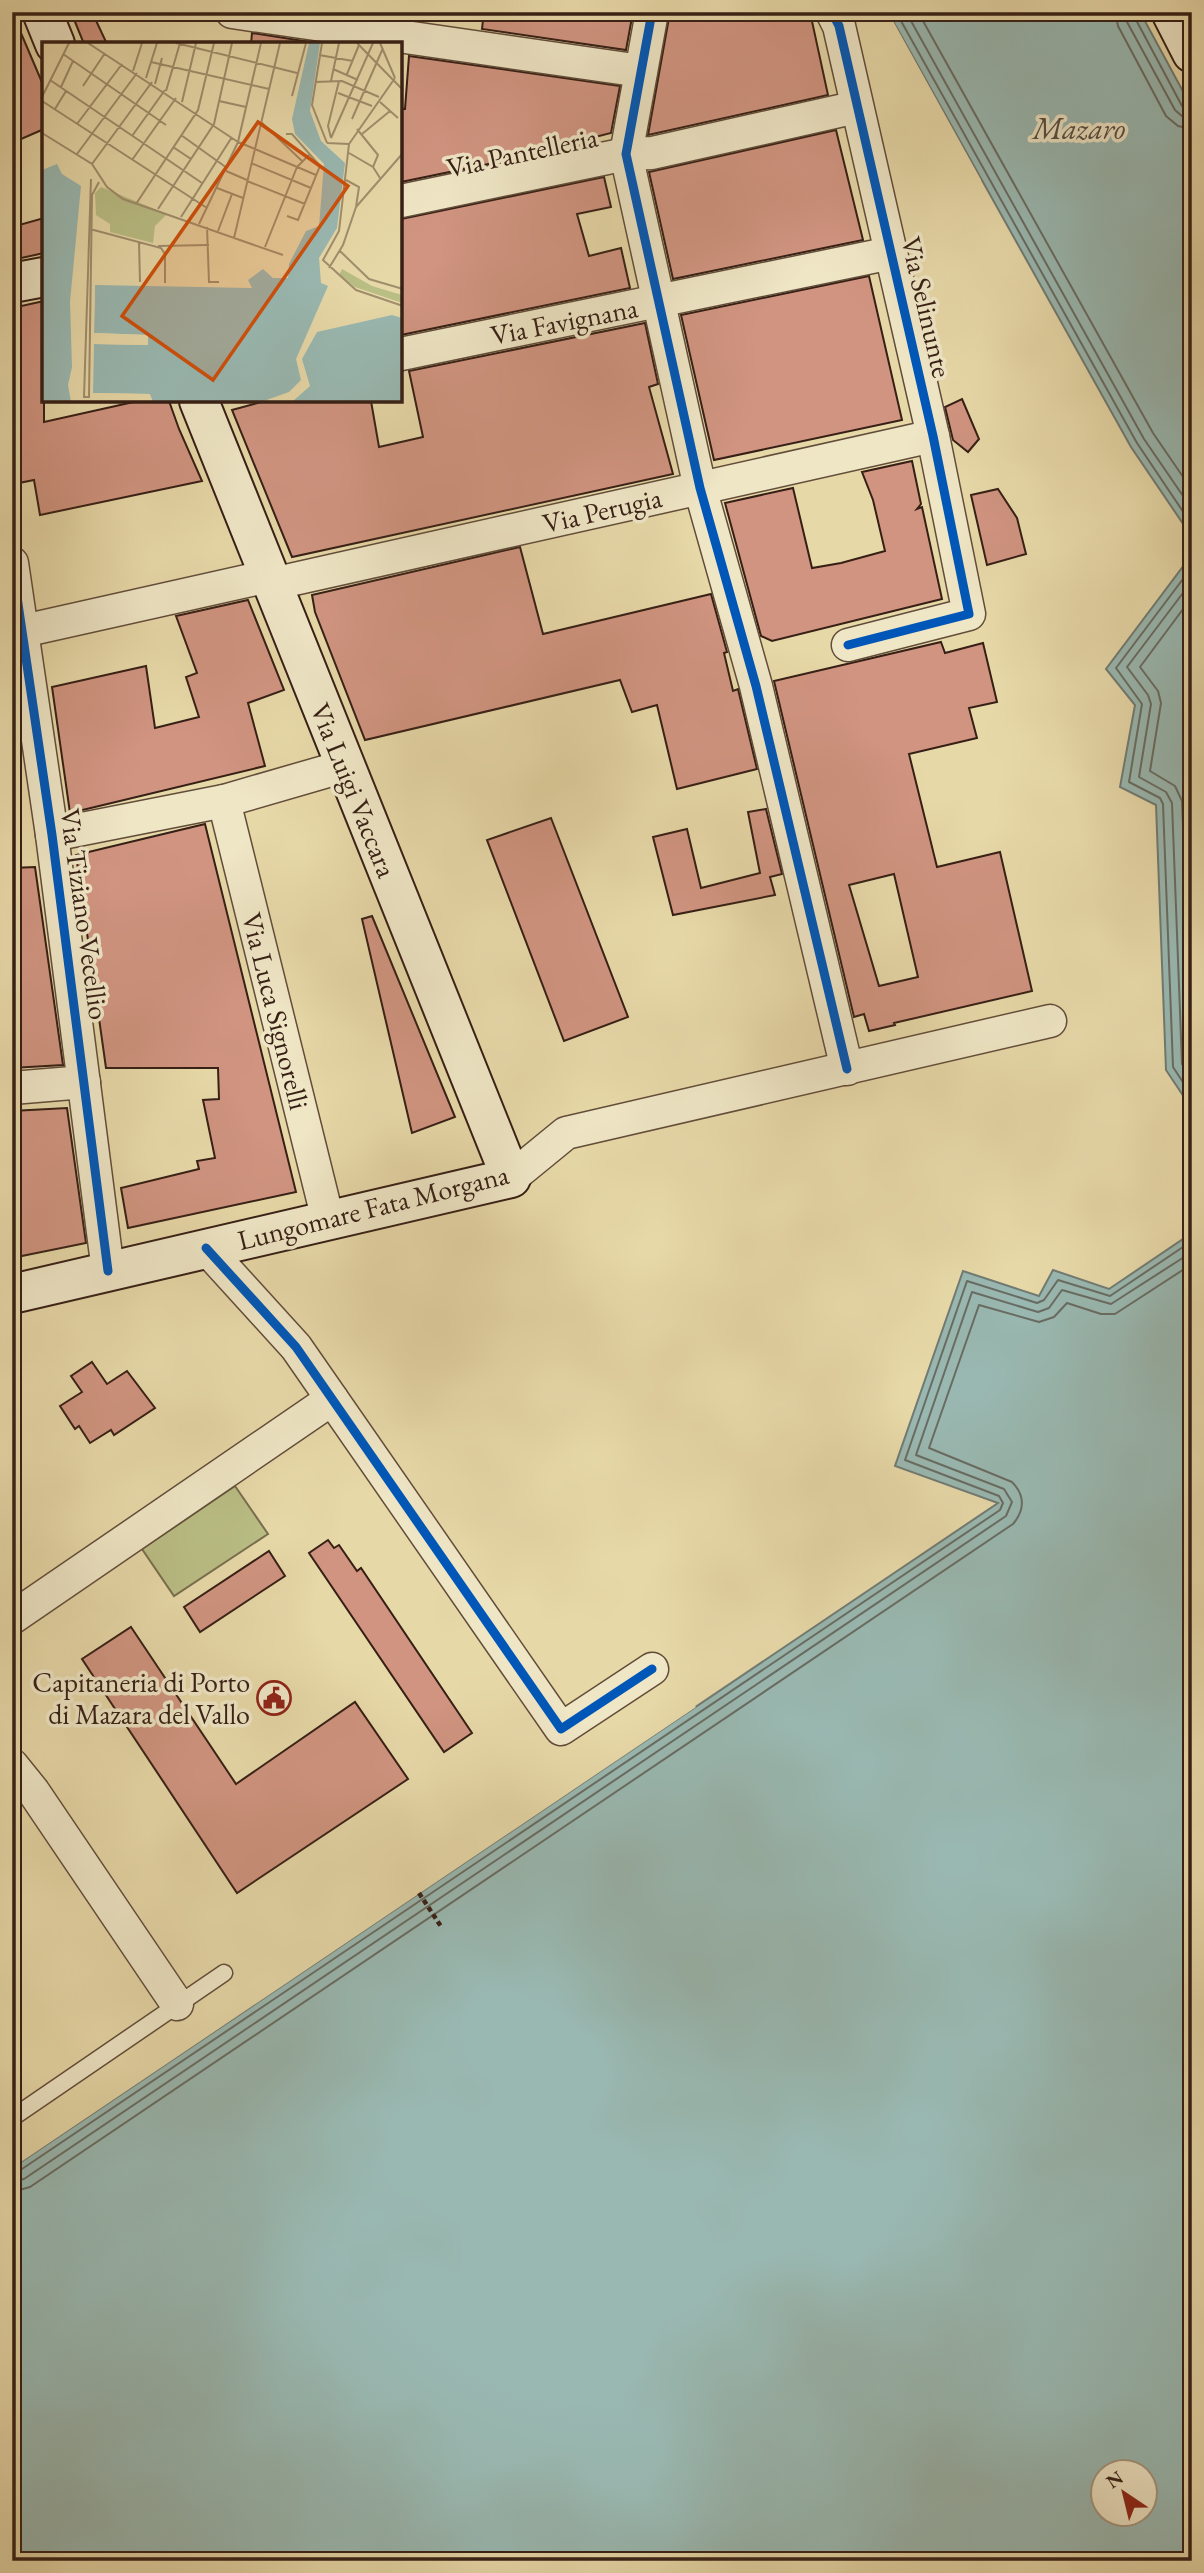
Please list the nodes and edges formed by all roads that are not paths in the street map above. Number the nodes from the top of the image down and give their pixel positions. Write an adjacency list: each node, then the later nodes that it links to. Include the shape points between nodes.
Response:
1 (42, 12): 6 (main road)
2 (232, 12): 8 (street)
3 (652, 12): 8 (street)
4 (832, 12): 9 (street, Via Selinunte)
5 (1171, 12): 7 (main road)
6 (54, 42)
7 (1192, 53)
8 (641, 71): 10 (street)
9 (857, 107): 10 (street, Via Pantelleria, via 652,153); 12 (street, Via Selinunte)
10 (626, 154): 11 (street, Via Pantelleria); 15 (street)
11 (402, 201)
12 (891, 253): 15 (street, Via Favignana); 18 (street, Via Selinunte)
13 (42, 277): 14 (main road)
14 (12, 283)
15 (659, 301): 16 (street, Via Favignana); 19 (street)
16 (402, 354)
17 (199, 402): 21 (main road, Via Luigi Vaccara)
18 (933, 436): 19 (street, Via Perugia); 24 (street, Via Selinunte, via 970,614)
19 (700, 488): 21 (street, Via Perugia); 29 (street, via 756,686)
20 (12, 563): 22 (street, Via Tiziano Vecellio)
21 (270, 580): 23 (street, Via Perugia); 25 (main road, Via Luigi Vaccara)
22 (15, 597): 23 (street, Via Tiziano Vecellio)
23 (23, 631): 27 (street, Via Tiziano Vecellio)
24 (849, 645)
25 (345, 766): 26 (street); 32 (main road, Via Luigi Vaccara)
26 (224, 801): 27 (street); 33 (street, Via Luca Signorelli)
27 (52, 835): 30 (street, Via Tiziano Vecellio)
28 (1050, 1021): 29 (street, Lungomare Fata Morgana)
29 (847, 1069): 32 (street, Lungomare Fata Morgana, via 566,1133)
30 (84, 1082): 31 (street); 35 (street, Via Tiziano Vecellio)
31 (12, 1088)
32 (511, 1178): 33 (main road, Lungomare Fata Morgana)
33 (328, 1220): 34 (main road, Lungomare Fata Morgana)
34 (206, 1248): 35 (main road, Lungomare Fata Morgana); 37 (street, via 296,1347)
35 (108, 1271): 36 (main road, Lungomare Fata Morgana)
36 (12, 1294)
37 (332, 1399): 38 (street); 39 (street, via 561,1728)
38 (12, 1618)
39 (652, 1669)
40 (12, 1765): 42 (street)
41 (224, 1973): 42 (lane)
42 (177, 2004): 43 (lane)
43 (12, 2118)

